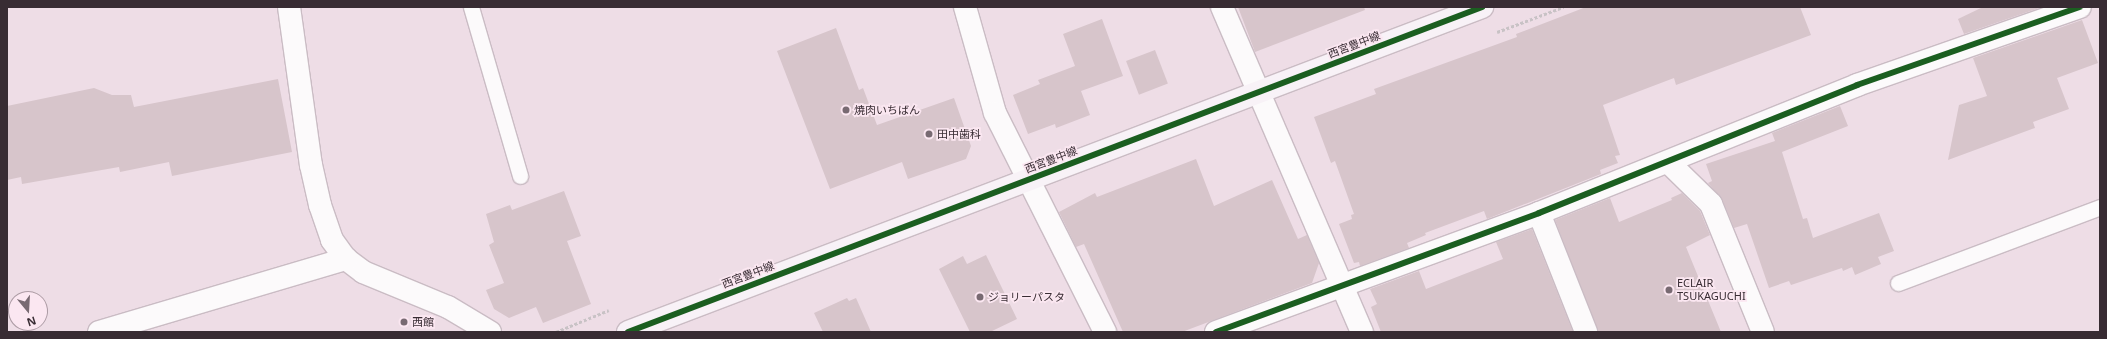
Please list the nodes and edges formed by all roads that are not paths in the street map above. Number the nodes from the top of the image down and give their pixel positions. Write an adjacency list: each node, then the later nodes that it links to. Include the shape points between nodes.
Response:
1 (289, 7): 13 (street, via 307,142 320,205 332,240)
2 (471, 7): 9 (lane)
3 (965, 7): 10 (street, via 995,113)
4 (1222, 7): 7 (street)
5 (1482, 7): 7 (main road, 西宮豊中線)
6 (2080, 7): 8 (street, via 1857,84)
7 (1258, 92): 10 (main road, 西宮豊中線); 15 (street)
8 (1668, 162): 12 (street); 23 (street, via 1711,204)
9 (520, 176)
10 (1027, 180): 18 (main road, 西宮豊中線); 19 (street)
11 (2100, 207): 14 (lane)
12 (1539, 213): 15 (street); 22 (street)
13 (346, 259): 16 (street); 17 (street, via 363,272 448,307)
14 (1898, 283)
15 (1342, 284): 20 (street); 21 (street)
16 (99, 332)
17 (490, 332)
18 (628, 332)
19 (1105, 332)
20 (1216, 332)
21 (1362, 332)
22 (1586, 332)
23 (1763, 332)

